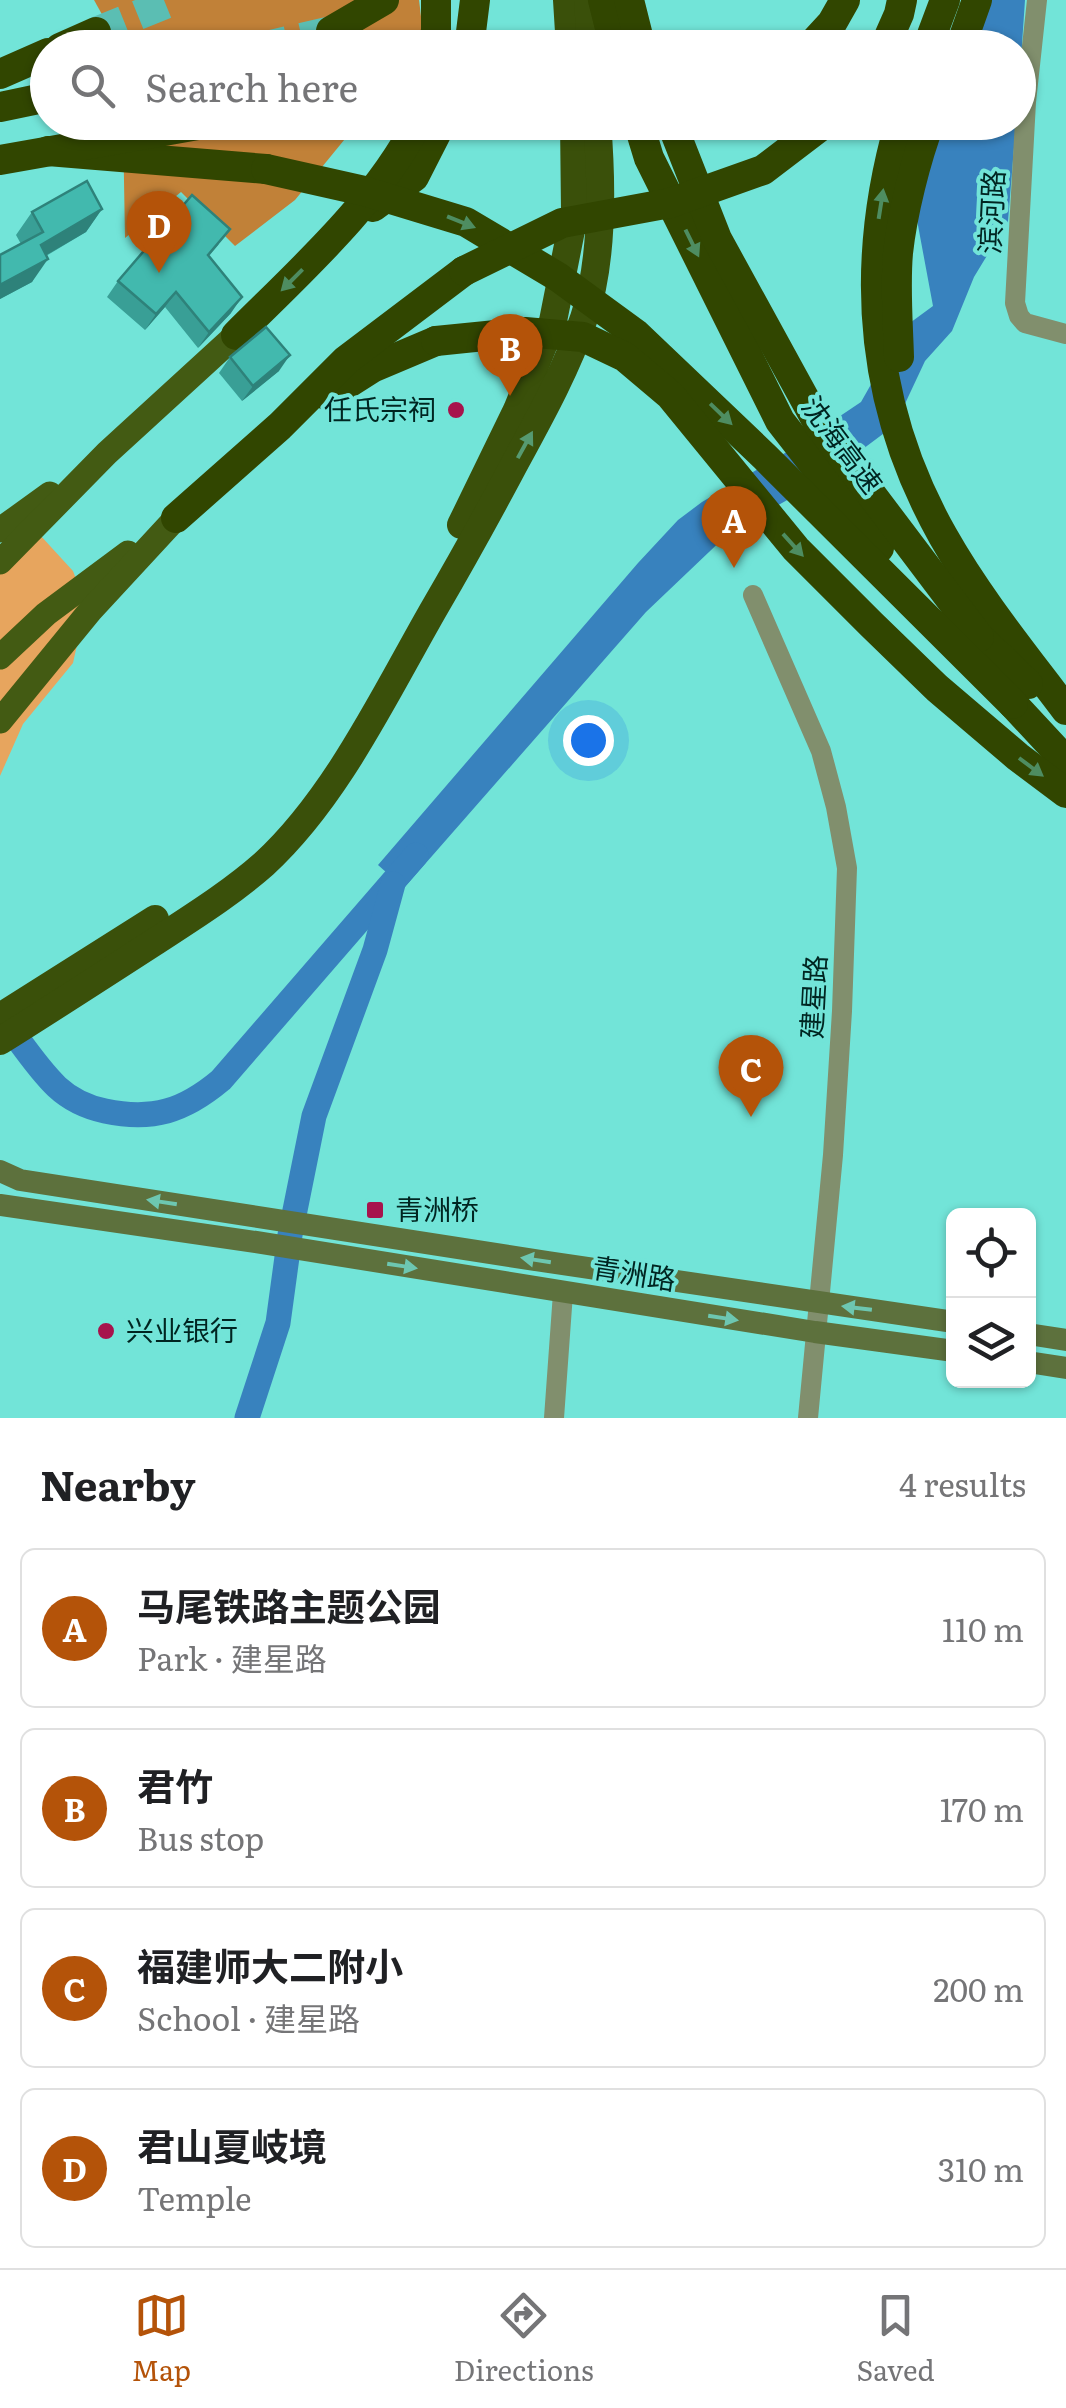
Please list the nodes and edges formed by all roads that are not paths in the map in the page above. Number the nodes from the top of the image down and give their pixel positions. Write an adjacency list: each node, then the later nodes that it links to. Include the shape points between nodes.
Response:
1 (436, 0): 14 (highway)
2 (475, 0): 15 (highway)
3 (566, 0): 16 (highway)
4 (588, 0): 17 (highway)
5 (603, 0): 18 (highway)
6 (629, 0): 19 (highway)
7 (846, 0): 20 (highway)
8 (902, 0): 21 (highway)
9 (945, 0): 22 (highway)
10 (978, 0): 23 (highway)
11 (1037, 0): 24 (street, 滨河路)
12 (378, 4): 13 (highway)
13 (331, 30)
14 (436, 30)
15 (471, 30)
16 (568, 30)
17 (590, 30)
18 (610, 30)
19 (636, 30)
20 (826, 30)
21 (891, 30)
22 (934, 30)
23 (967, 30)
24 (1034, 30)
25 (30, 61): 26 (highway)
26 (0, 74)
27 (30, 100): 28 (highway)
28 (0, 107)
29 (177, 140): 40 (highway)
30 (409, 140): 42 (highway)
31 (433, 140): 42 (highway, via 414,176)
32 (574, 140): 59 (highway, via 575,210 553,321 467,514 322,770 283,820 218,878)
33 (598, 140): 59 (highway, one-way to 33, via 201,912 262,866 307,820 336,777 527,442 585,316 597,254)
34 (644, 140): 53 (highway, 沈海高速, one-way to 53, bridge, via 780,421)
35 (678, 140): 55 (highway, 沈海高速, bridge, via 717,239 819,425 979,637)
36 (802, 140): 45 (highway, bridge, via 763,170 670,202 562,223 464,271)
37 (895, 140): 49 (highway, one-way to 37, via 902,443 879,344 875,253)
38 (924, 140): 49 (highway, via 898,255 900,368)
39 (1024, 140): 43 (street, 滨河路, via 1015,303 1024,323)
40 (166, 145): 41 (highway); 53 (highway, one-way to 53, bridge, via 466,222 558,277 636,334)
41 (0, 160)
42 (334, 237): 44 (highway, one-way to 44)
43 (1066, 334)
44 (236, 335): 46 (main road)
45 (358, 364): 47 (highway); 58 (highway, one-way to 58, bridge, via 436,340 525,332 584,338 625,357 670,395 796,549 871,624 937,688)
46 (107, 454): 48 (main road); 50 (main road)
47 (176, 518): 52 (main road, via 46,614); 56 (main road)
48 (0, 530)
49 (942, 534): 54 (highway)
50 (0, 562)
51 (753, 595): 67 (street, 建星路, via 821,751 846,859 840,1047)
52 (0, 657)
53 (1013, 704): 57 (highway, 沈海高速)
54 (1066, 710)
55 (1066, 721)
56 (0, 722)
57 (1066, 761)
58 (1066, 793)
59 (38, 1005): 60 (highway); 61 (highway)
60 (0, 1017)
61 (0, 1041)
62 (0, 1171): 64 (main road, 青洲路, one-way to 62, via 20,1180)
63 (0, 1204): 65 (main road, 青洲路, one-way to 65)
64 (608, 1271): 66 (main road); 67 (main road, 青洲路)
65 (563, 1293): 66 (main road, 青洲路); 75 (street)
66 (602, 1299): 69 (main road, 青洲路, one-way to 69)
67 (818, 1303): 68 (main road, 青洲路, one-way to 67); 69 (street, 建星路)
68 (946, 1321)
69 (814, 1332): 72 (main road, 青洲路); 76 (street, 建星路)
70 (1036, 1335): 71 (main road)
71 (1066, 1340)
72 (946, 1350)
73 (1036, 1363): 74 (main road)
74 (1066, 1368)
75 (554, 1418)
76 (808, 1418)

